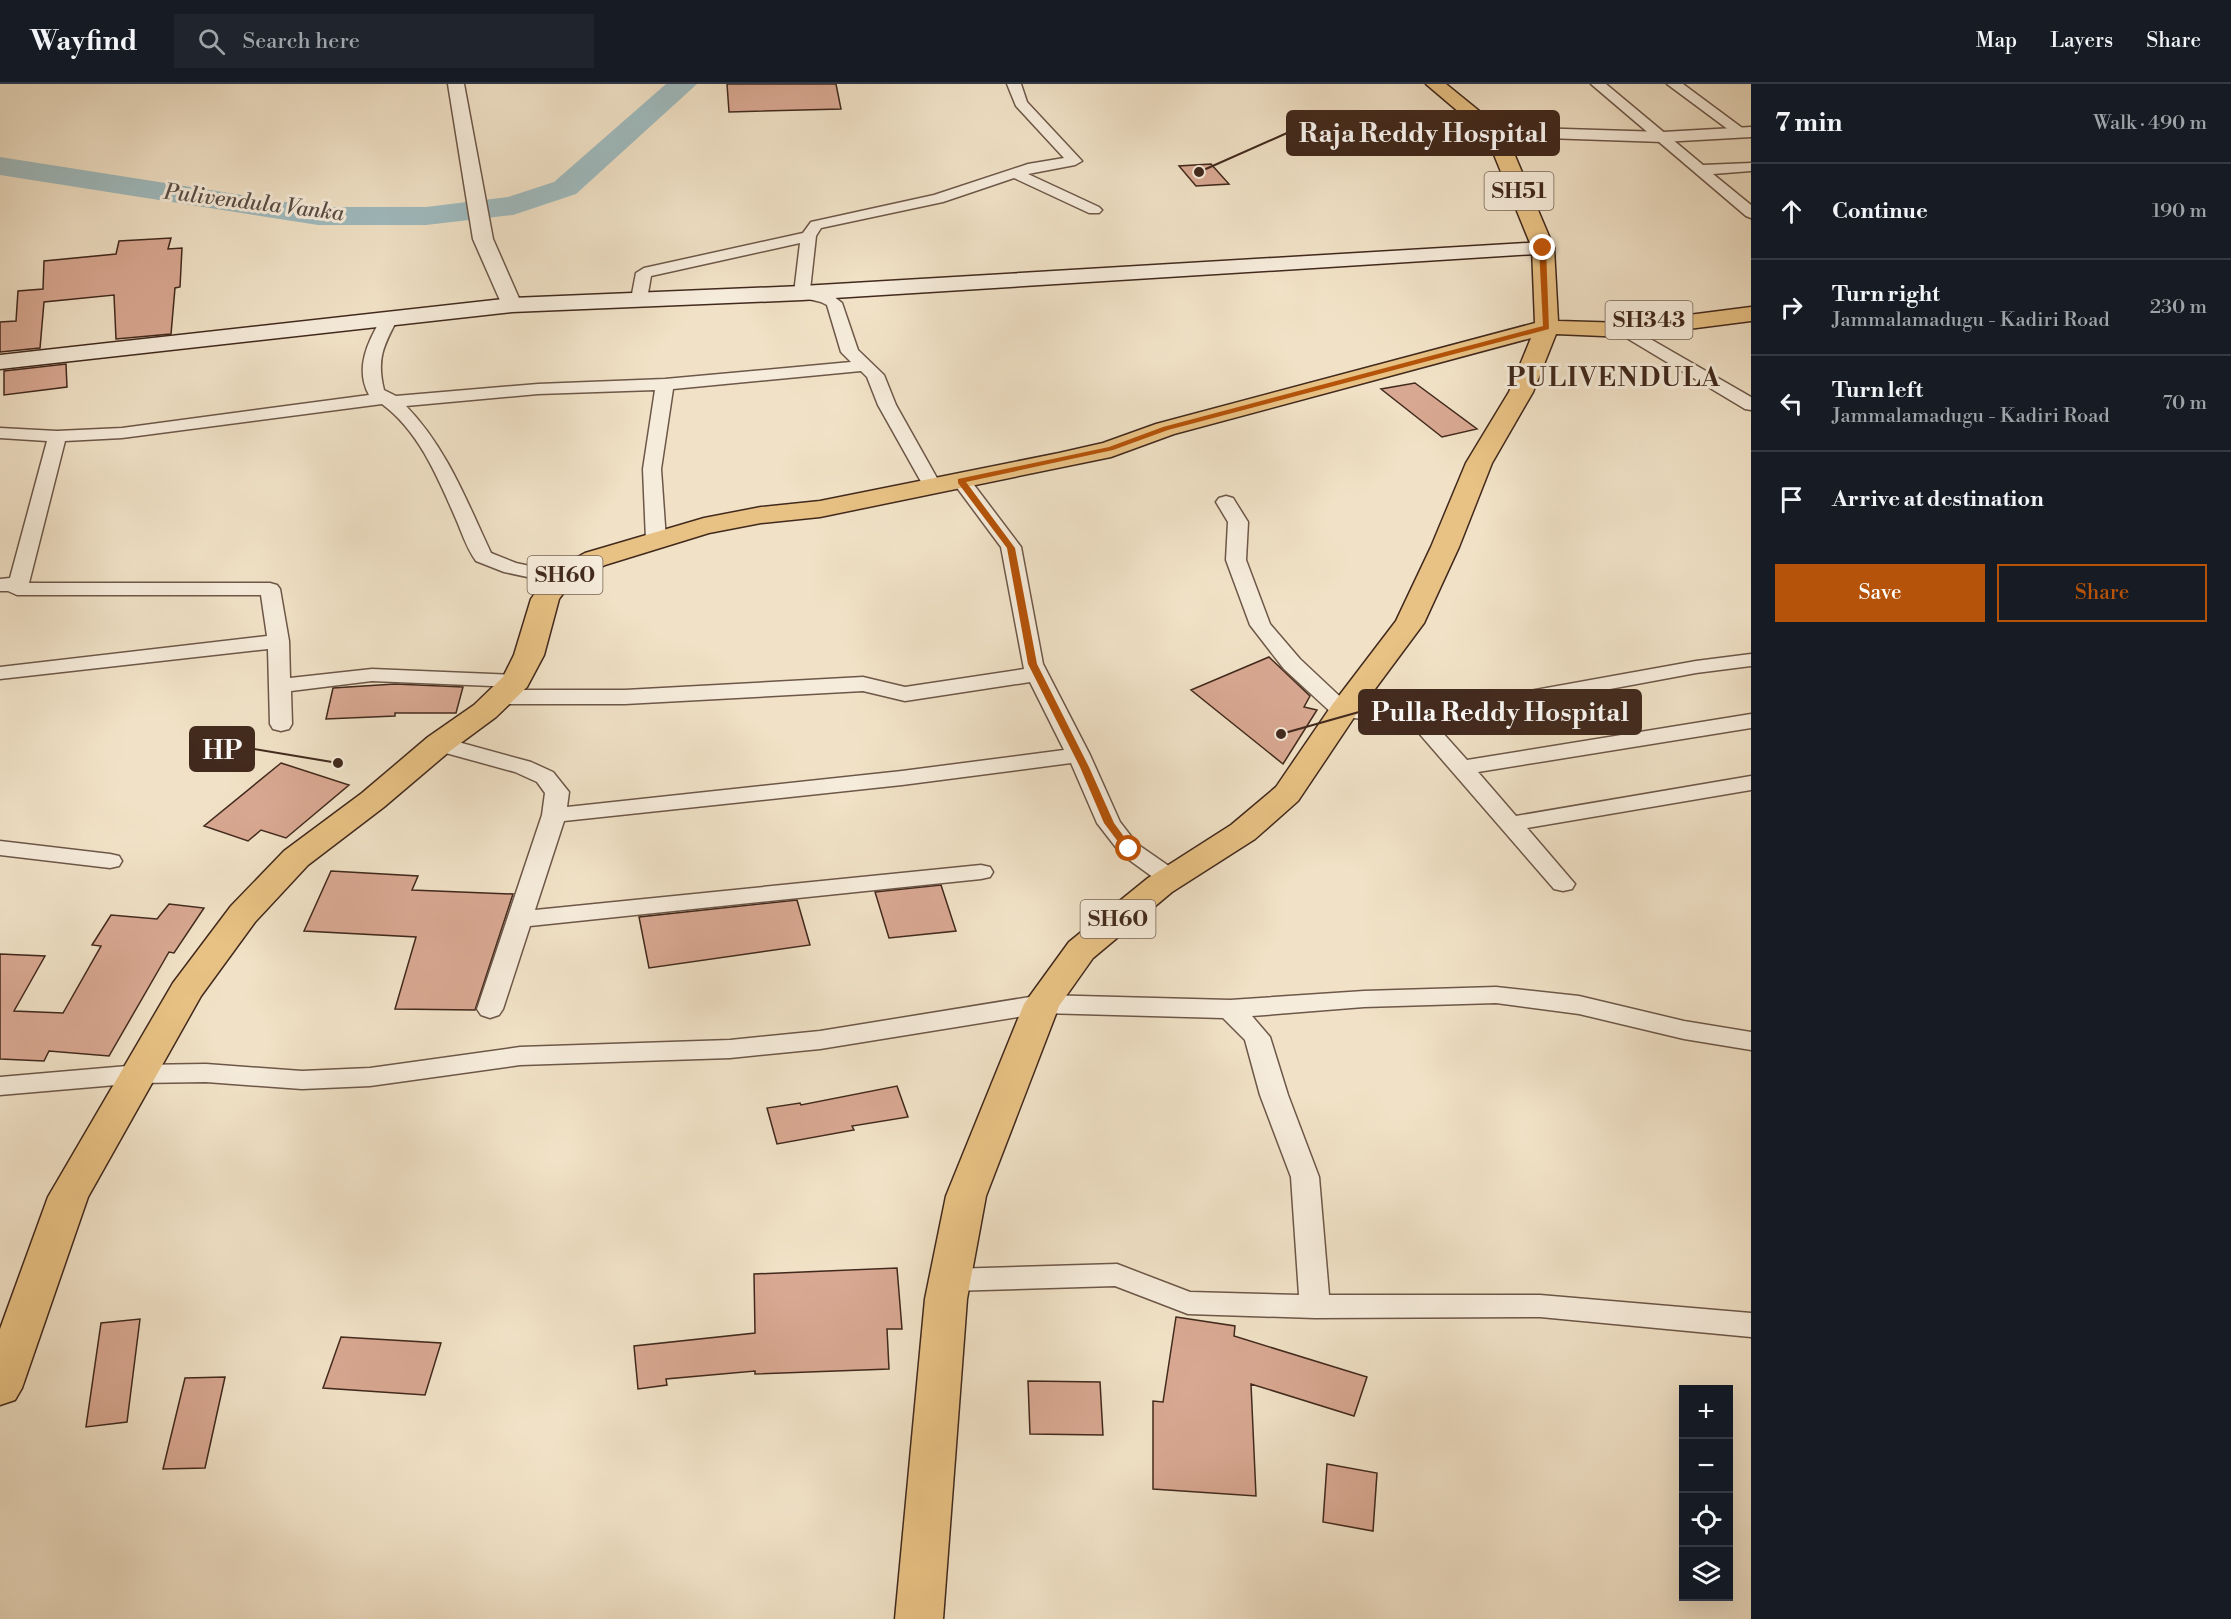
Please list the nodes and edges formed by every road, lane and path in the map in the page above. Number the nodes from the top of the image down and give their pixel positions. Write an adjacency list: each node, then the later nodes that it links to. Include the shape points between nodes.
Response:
1 (456, 84): 20 (street, via 483,239)
2 (1014, 84): 11 (street, via 1021,103 1075,161)
3 (1435, 84): 6 (main road, SH51)
4 (1598, 84): 8 (street)
5 (1674, 84): 7 (street)
6 (1495, 132): 8 (street); 17 (main road, SH51)
7 (1747, 133): 8 (street)
8 (1663, 137): 10 (street)
9 (1751, 167): 10 (street)
10 (1698, 170): 13 (street)
11 (1015, 173): 14 (street); 16 (street, via 938,199 816,225)
12 (1751, 197): 13 (street)
13 (1733, 199): 15 (street)
14 (1094, 210)
15 (1751, 213)
16 (808, 236): 18 (street); 19 (street, via 644,273)
17 (1543, 248): 18 (main road); 24 (main road, SH51)
18 (802, 293): 19 (main road); 27 (street, via 834,303 850,352)
19 (639, 300): 20 (main road)
20 (512, 305): 23 (main road)
21 (1751, 306): 24 (main road, SH343, via 1661,319)
22 (1751, 314): 25 (main road, SH343)
23 (390, 318): 26 (main road); 29 (street, via 370,354 370,371 376,392)
24 (1547, 324): 25 (main road, SH343); 33 (main road, SH60, via 1165,429 1111,448); 44 (main road, SH60, via 1521,392 1479,463 1410,623)
25 (1626, 330): 30 (street)
26 (0, 362)
27 (862, 366): 28 (street); 33 (street, via 875,375 887,405)
28 (665, 384): 29 (street); 35 (street, via 652,469)
29 (391, 400): 32 (street, via 122,433); 36 (street, via 433,451 483,557)
30 (1751, 405)
31 (0, 433): 32 (street)
32 (57, 436): 37 (street)
33 (947, 484): 35 (main road, SH60, via 820,509 761,515); 41 (street, via 1011,548)
34 (1226, 502): 44 (street, via 1238,522 1236,560 1260,625 1292,664)
35 (656, 540): 36 (main road, SH60, via 596,559)
36 (560, 578): 43 (main road, SH60, via 545,599 529,655)
37 (10, 584): 38 (street, via 18,589 270,589)
38 (278, 641): 40 (street); 42 (street)
39 (1751, 660): 45 (street)
40 (0, 674)
41 (1037, 674): 43 (street, via 905,694 863,684 625,697); 49 (street)
42 (281, 686): 43 (street, via 372,675); 47 (street)
43 (508, 689): 48 (main road, SH60)
44 (1343, 711): 45 (street); 57 (main road, SH60, via 1287,794 1243,832)
45 (1418, 718): 50 (street)
46 (1751, 721): 50 (street)
47 (281, 724)
48 (439, 744): 52 (street, via 524,767 545,777 557,792); 64 (main road, SH60, via 296,858 243,914 186,991)
49 (1078, 755): 52 (street); 57 (street, via 1109,823 1129,849)
50 (1461, 768): 53 (street)
51 (1751, 783): 53 (street)
52 (554, 815): 59 (street)
53 (1511, 824): 58 (street)
54 (0, 849): 55 (street)
55 (110, 861)
56 (981, 872): 59 (street)
57 (1170, 878): 60 (main road, SH60, via 1081,950)
58 (1563, 884)
59 (519, 919): 61 (street)
60 (1042, 1004): 62 (street); 64 (street, via 820,1040 730,1049 520,1056 370,1077 302,1080 206,1072); 66 (main road, SH60, via 966,1196)
61 (490, 1009)
62 (1230, 1009): 63 (street, via 1496,995 1579,1005); 67 (street, via 1257,1037 1305,1177)
63 (1751, 1041)
64 (139, 1074): 65 (street); 69 (main road, SH60, via 68,1197)
65 (0, 1086)
66 (950, 1280): 67 (street, via 1117,1275 1188,1303); 70 (main road, SH60)
67 (1315, 1307): 68 (street, via 1540,1306)
68 (1751, 1324)
69 (0, 1388)
70 (919, 1619)

